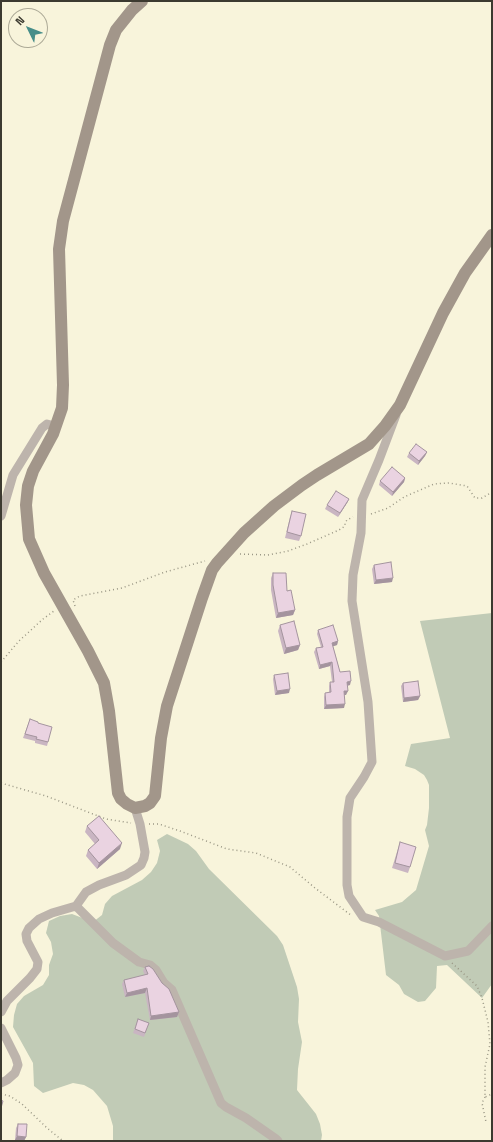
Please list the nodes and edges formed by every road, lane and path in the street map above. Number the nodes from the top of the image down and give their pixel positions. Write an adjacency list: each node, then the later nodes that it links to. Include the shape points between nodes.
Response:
1 (142, 1): 4 (street, via 116,30 110,45 63,221 59,249 63,385 62,408)
2 (492, 235): 3 (street, via 465,273)
3 (400, 405): 7 (street, via 362,500); 8 (street, via 369,444 307,482 274,506 244,532)
4 (55, 426): 6 (street, via 47,424 42,428 13,475); 10 (street, via 33,471 26,505 29,539 44,573)
5 (492, 492): 7 (path, via 482,498 475,498 467,486 434,484 404,497 388,508)
6 (1, 516)
7 (362, 516): 8 (path, via 351,518 339,530 288,551 268,555); 17 (street, via 353,575 352,601 368,702 372,762 350,798 347,818 347,885 350,896)
8 (226, 554): 14 (street, via 212,570 167,706 155,796 146,806)
9 (209, 560): 11 (path, via 165,572 122,588 80,596 73,600 77,618)
10 (63, 605): 11 (street); 12 (path, via 19,641)
11 (71, 620): 14 (street, via 104,683 118,793 121,799)
12 (1, 662)
13 (1, 783): 15 (path, via 46,796 106,819)
14 (135, 808): 15 (street)
15 (140, 824): 16 (street, via 145,852 141,865 126,875 86,892); 17 (path, via 159,824 227,849 256,853 290,867 351,916)
16 (76, 906): 20 (street, via 39,919 29,928 26,934 27,941 38,962 37,969 7,1001); 28 (street, via 113,943 139,962 156,970 172,990 221,1103)
17 (364, 917): 19 (street, via 379,922)
18 (492, 926): 19 (street, via 468,951)
19 (445, 956): 25 (path, via 477,986 482,998 490,1044 485,1066)
20 (1, 1012)
21 (1, 1028): 22 (street, via 18,1065 15,1073)
22 (1, 1083)
23 (1, 1094): 27 (path, via 10,1096 22,1104)
24 (492, 1094): 25 (path)
25 (485, 1097): 26 (path, via 482,1103)
26 (486, 1122)
27 (63, 1141)
28 (278, 1141)

